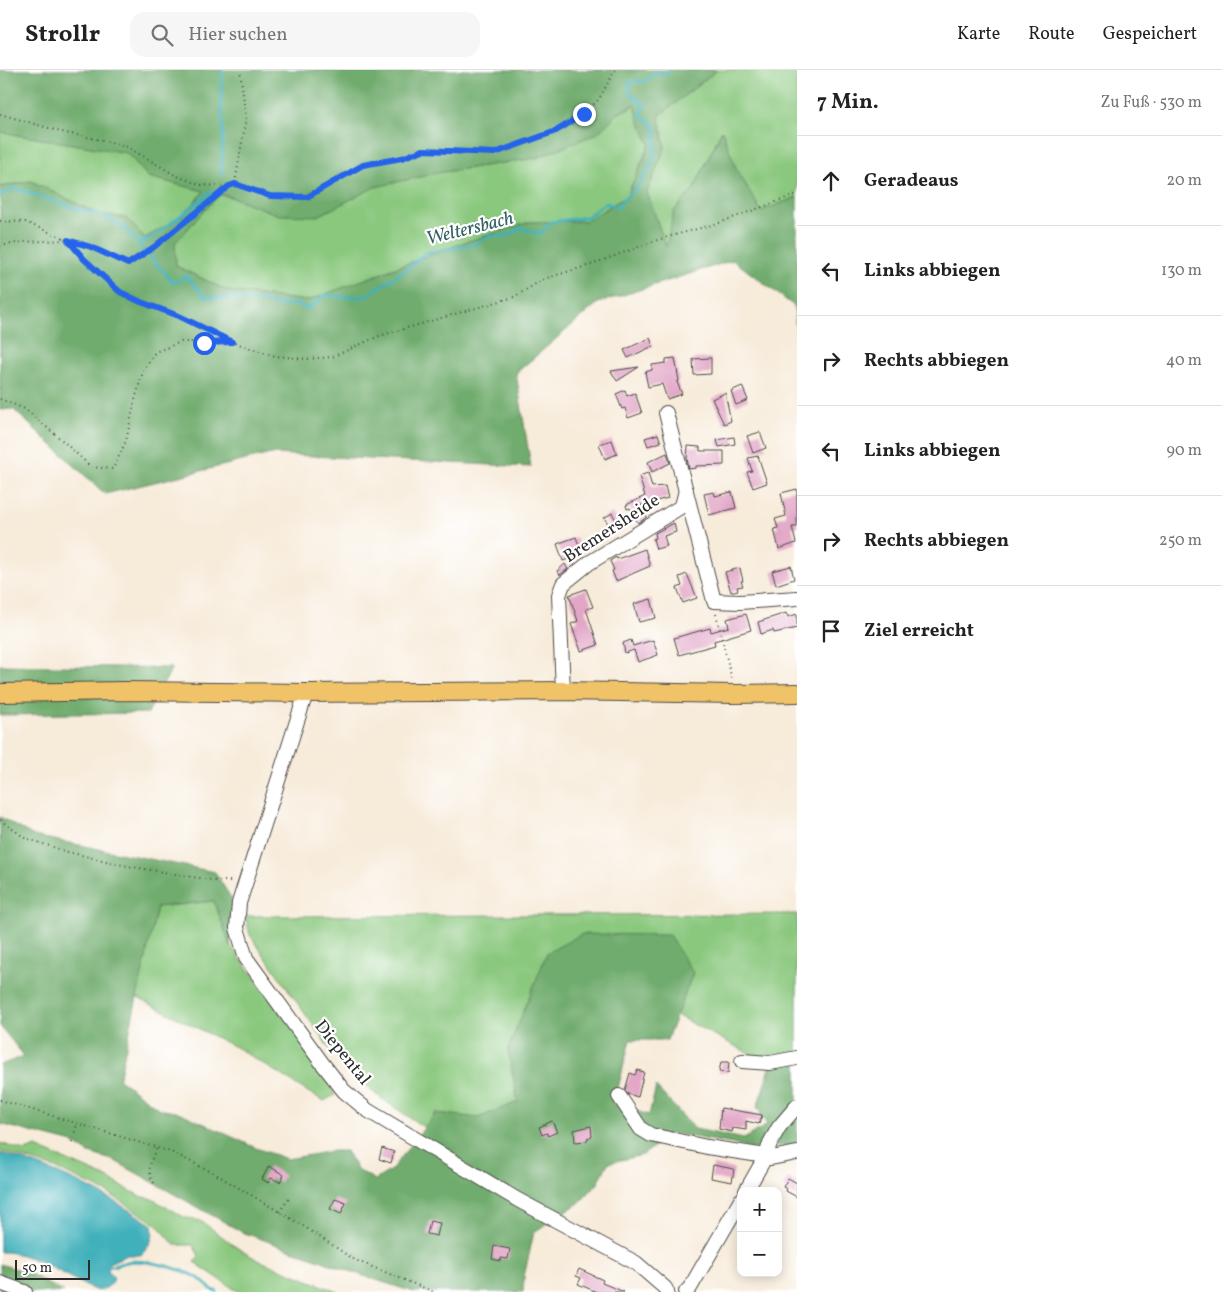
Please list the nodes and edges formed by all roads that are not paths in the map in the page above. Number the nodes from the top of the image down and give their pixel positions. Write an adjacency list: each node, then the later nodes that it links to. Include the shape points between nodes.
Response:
1 (666, 413): 2 (street)
2 (686, 489): 3 (street, via 714,601); 4 (street, Bremersheide, via 682,506 589,563 563,584 559,595)
3 (797, 598)
4 (563, 691): 6 (main road); 7 (main road)
5 (0, 693): 6 (main road)
6 (306, 693): 18 (street, Diepental, via 239,903 236,928 246,958 344,1091 367,1110 518,1200 636,1263)
7 (797, 693)
8 (797, 1058): 9 (street, via 770,1064)
9 (742, 1062)
10 (619, 1096): 13 (street, via 641,1129 651,1135)
11 (797, 1106): 13 (street, via 779,1127)
12 (797, 1153): 13 (street)
13 (766, 1156): 14 (street)
14 (748, 1187)
15 (737, 1207): 19 (street)
16 (0, 1282): 17 (street)
17 (25, 1292)
18 (666, 1292)
19 (686, 1292)

